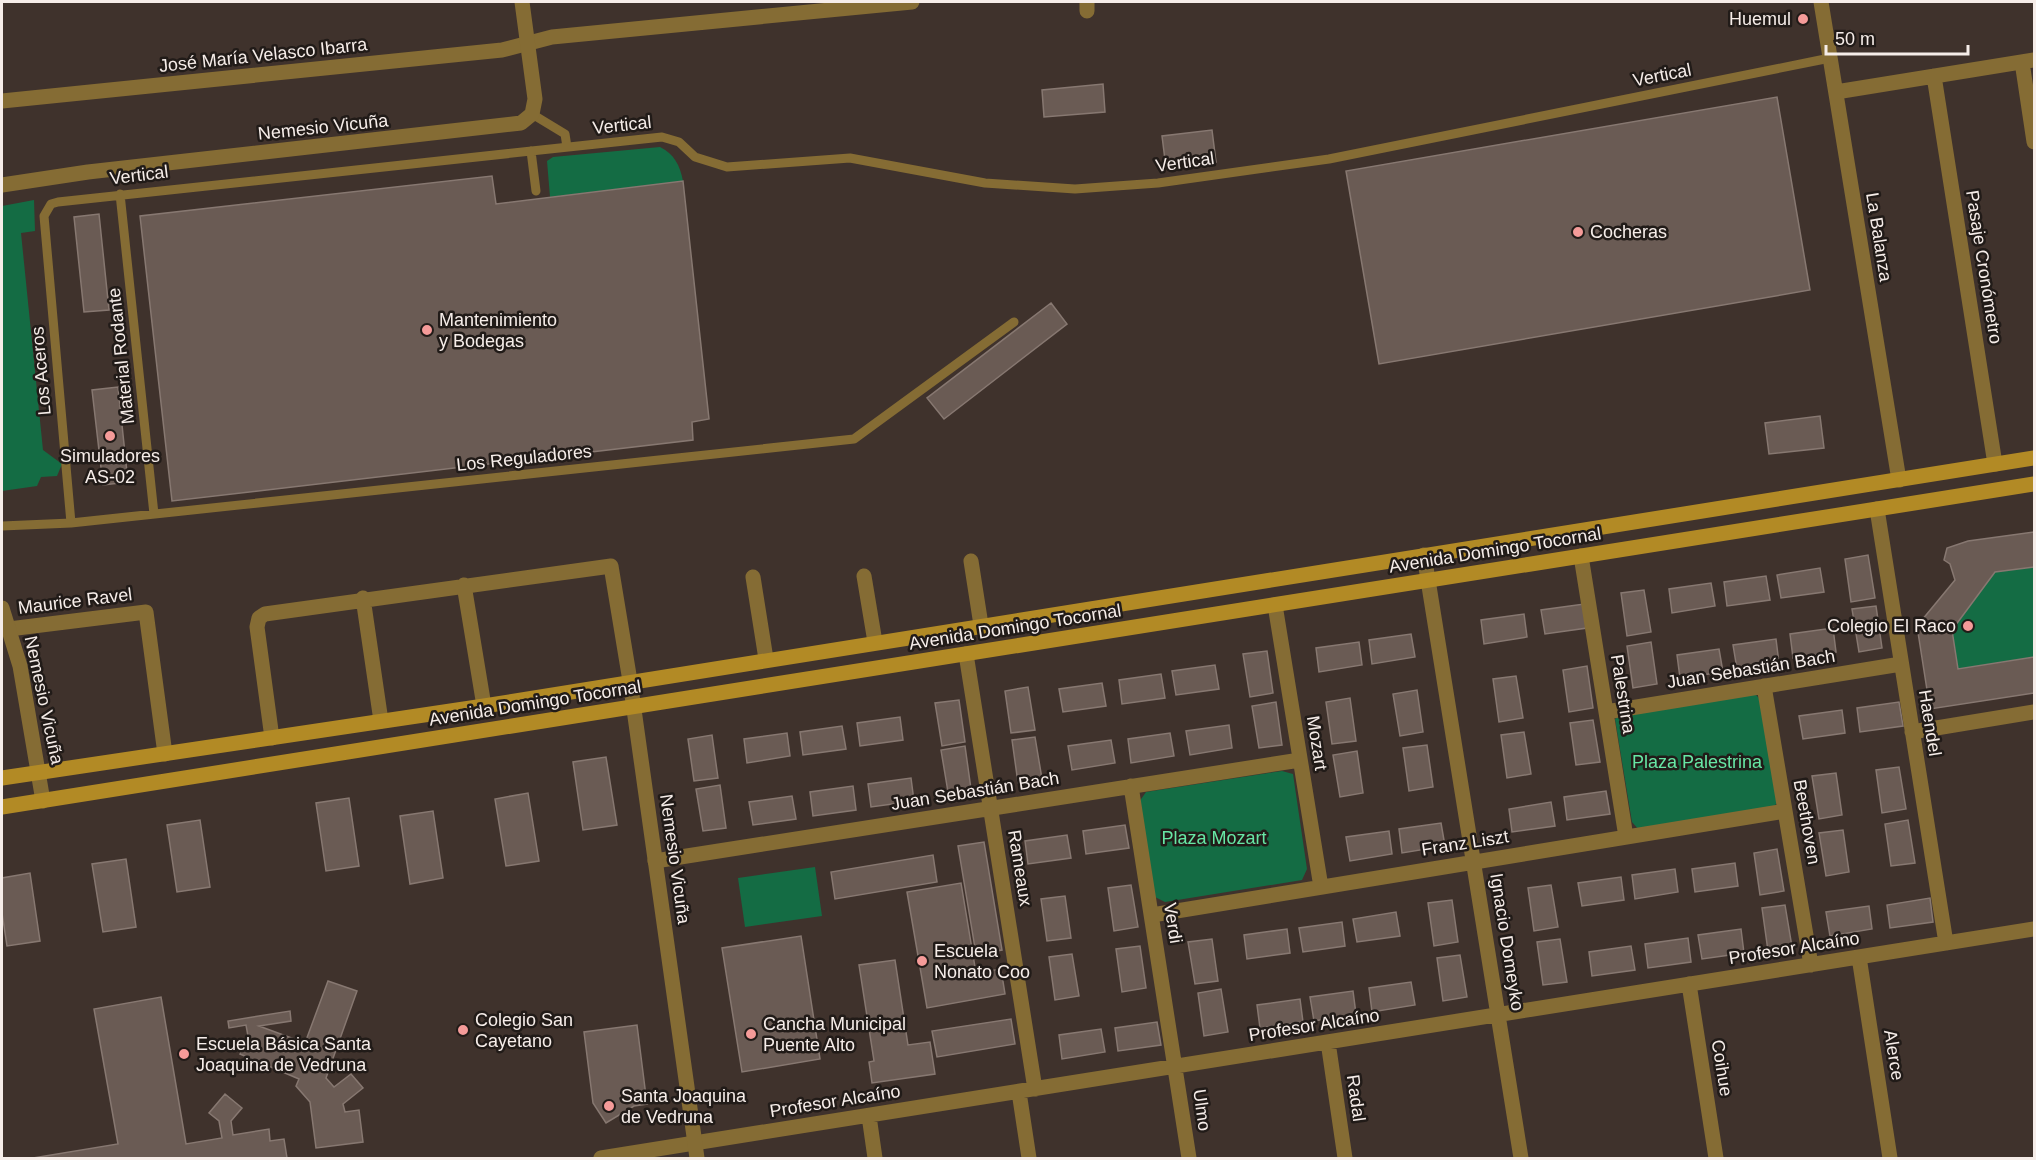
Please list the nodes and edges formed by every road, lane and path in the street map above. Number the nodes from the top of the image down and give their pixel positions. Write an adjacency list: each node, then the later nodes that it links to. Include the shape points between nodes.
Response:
1 (522, 2): 5 (street)
2 (912, 2): 4 (street, José María Velasco Ibarra)
3 (1821, 2): 6 (street, La Balanza)
4 (793, 7): 5 (street, José María Velasco Ibarra)
5 (528, 43): 10 (street, José María Velasco Ibarra, via 502,50); 11 (street, via 535,89)
6 (1830, 58): 9 (street, La Balanza); 13 (lane, Vertical, via 1329,159 1158,183 1075,189 985,183 850,158 727,167 695,157 670,138)
7 (2028, 61): 8 (street); 12 (street)
8 (1934, 76): 9 (street); 23 (street, Pasaje Cronómetro)
9 (1836, 92): 24 (street, La Balanza)
10 (2, 101)
11 (532, 114): 13 (lane, via 565,134); 16 (street, Nemesio Vicuña, via 513,126)
12 (2034, 142)
13 (567, 147): 14 (lane, Vertical)
14 (531, 151): 18 (lane); 19 (lane, Vertical)
15 (2, 179): 16 (lane)
16 (20, 181): 17 (street, Nemesio Vicuña)
17 (2, 185)
18 (536, 191)
19 (120, 194): 20 (lane, Vertical, via 51,204); 27 (lane, Material Rodante)
20 (44, 216): 28 (lane, Los Aceros)
21 (1014, 322): 27 (lane, Los Reguladores, via 854,439)
22 (2034, 458): 23 (main road, Avenida Domingo Tocornal)
23 (1995, 464): 24 (main road, Avenida Domingo Tocornal)
24 (1899, 480): 30 (main road, Avenida Domingo Tocornal)
25 (2034, 484): 26 (main road, Avenida Domingo Tocornal)
26 (1877, 509): 31 (main road, Avenida Domingo Tocornal); 45 (street, Haendel)
27 (154, 514): 28 (lane, Los Reguladores)
28 (71, 523): 29 (lane, Los Reguladores)
29 (2, 526)
30 (1424, 555): 35 (street, Ignacio Domeyko); 40 (main road, Avenida Domingo Tocornal)
31 (1581, 556): 35 (main road, Avenida Domingo Tocornal); 50 (street, Palestrina)
32 (971, 561): 40 (street)
33 (864, 576): 42 (street)
34 (753, 577): 44 (street)
35 (1428, 581): 38 (main road, Avenida Domingo Tocornal); 66 (street, Ignacio Domeyko)
36 (464, 585): 37 (street); 46 (street, Nemesio Vicuña, via 611,566); 48 (street)
37 (363, 598): 52 (street); 54 (street, via 259,618)
38 (1275, 605): 43 (main road, Avenida Domingo Tocornal); 56 (street, Mozart)
39 (2, 608): 41 (street, Nemesio Vicuña)
40 (981, 625): 42 (main road, Avenida Domingo Tocornal)
41 (9, 629): 55 (street, Maurice Ravel, via 146,612); 57 (street, Nemesio Vicuña)
42 (874, 642): 44 (main road, Avenida Domingo Tocornal)
43 (966, 654): 49 (main road, Avenida Domingo Tocornal); 62 (street, Rameaux)
44 (766, 659): 46 (main road, Avenida Domingo Tocornal)
45 (1901, 664): 47 (street, Juan Sebastián Bach); 53 (street, Haendel)
46 (630, 681): 48 (main road, Avenida Domingo Tocornal); 49 (street, Nemesio Vicuña)
47 (1764, 686): 50 (street, Juan Sebastián Bach); 63 (street, Beethoven)
48 (484, 706): 52 (main road, Avenida Domingo Tocornal)
49 (634, 707): 60 (main road, Avenida Domingo Tocornal); 65 (street, Nemesio Vicuña)
50 (1606, 712): 64 (street, Palestrina)
51 (2034, 712): 53 (street)
52 (381, 721): 54 (main road, Avenida Domingo Tocornal)
53 (1912, 732): 70 (street, Haendel)
54 (272, 738): 55 (main road, Avenida Domingo Tocornal)
55 (165, 754): 57 (main road, Avenida Domingo Tocornal)
56 (1300, 760): 59 (street, Juan Sebastián Bach); 67 (street, Mozart)
57 (39, 772): 58 (main road, Avenida Domingo Tocornal); 60 (street, Nemesio Vicuña)
58 (2, 778)
59 (1131, 786): 62 (street, Juan Sebastián Bach); 68 (street, Verdi)
60 (43, 801): 61 (main road, Avenida Domingo Tocornal)
61 (2, 807)
62 (990, 808): 65 (street, Juan Sebastián Bach); 77 (street, Rameaux)
63 (1785, 811): 64 (street, Franz Liszt); 72 (street, Beethoven)
64 (1626, 837): 66 (street, Franz Liszt)
65 (655, 861): 80 (street, Nemesio Vicuña)
66 (1474, 862): 67 (street, Franz Liszt); 74 (street, Ignacio Domeyko)
67 (1321, 887): 68 (street, Franz Liszt)
68 (1152, 915): 76 (street, Verdi)
69 (2034, 930): 70 (street, Profesor Alcaíno)
70 (1946, 943): 71 (street, Profesor Alcaíno)
71 (1859, 957): 72 (street, Profesor Alcaíno); 88 (street, Alerce)
72 (1810, 965): 73 (street, Profesor Alcaíno)
73 (1689, 984): 74 (street, Profesor Alcaíno); 87 (street, Coihue)
74 (1499, 1015): 75 (street, Profesor Alcaíno); 86 (street, Ignacio Domeyko)
75 (1328, 1042): 76 (street, Profesor Alcaíno); 85 (street, Radal)
76 (1176, 1066): 77 (street, Profesor Alcaíno); 84 (street, Ulmo)
77 (1035, 1089): 78 (street, Profesor Alcaíno)
78 (1019, 1092): 79 (street, Profesor Alcaíno); 83 (street)
79 (869, 1116): 80 (street, Profesor Alcaíno); 82 (street)
80 (696, 1151): 81 (street, Profesor Alcaíno)
81 (601, 1158)
82 (875, 1158)
83 (1029, 1158)
84 (1189, 1158)
85 (1345, 1158)
86 (1521, 1158)
87 (1716, 1158)
88 (1890, 1158)

